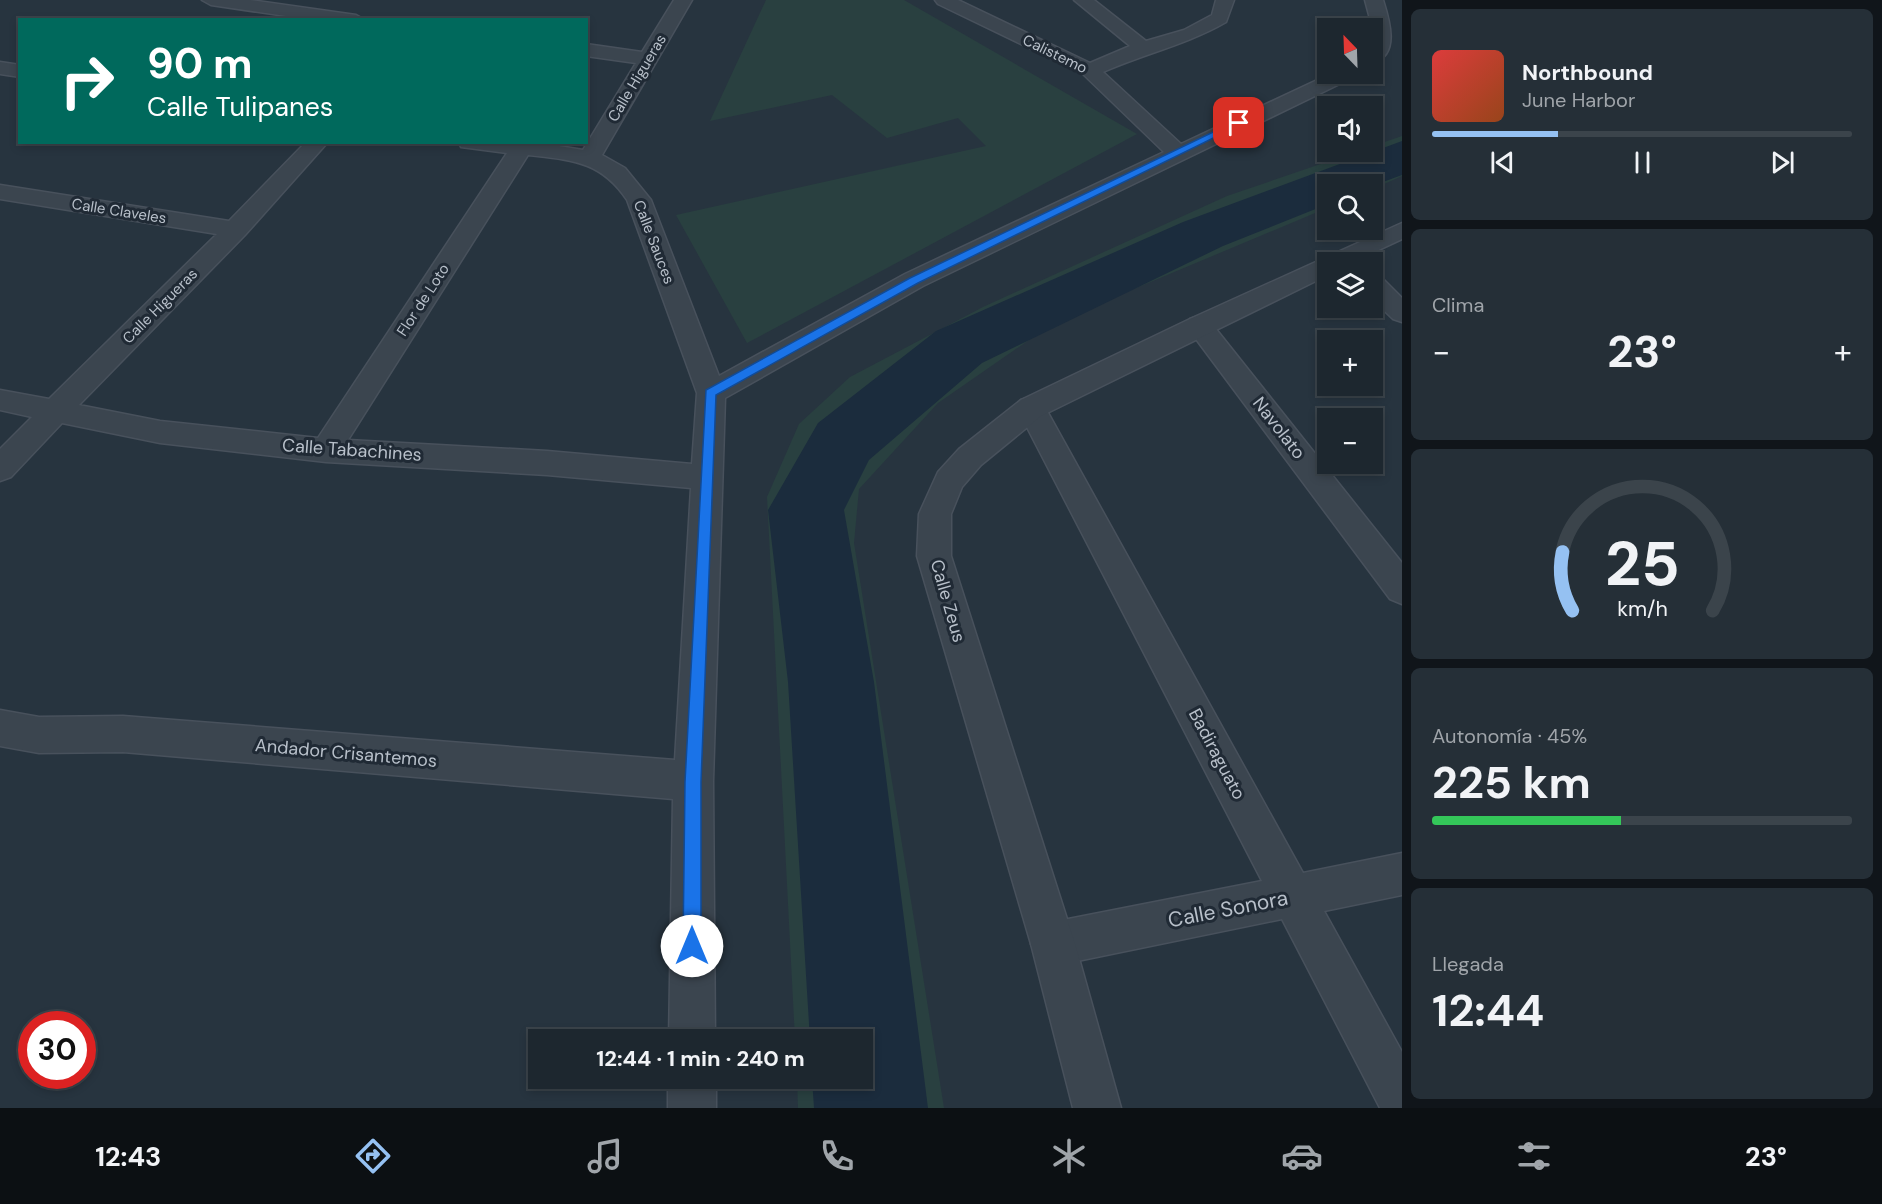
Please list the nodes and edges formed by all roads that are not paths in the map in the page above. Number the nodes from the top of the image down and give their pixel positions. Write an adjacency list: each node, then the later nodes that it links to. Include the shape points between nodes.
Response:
1 (211, 0): 7 (street)
2 (683, 0): 11 (street, Calle Higueras)
3 (944, 0): 13 (street, Calistemo)
4 (1083, 0): 9 (street)
5 (1225, 0): 9 (street, via 1220,18 1207,27)
6 (1374, 0): 8 (street)
7 (342, 18)
8 (1379, 18)
9 (1142, 48): 13 (street)
10 (588, 50): 11 (street)
11 (649, 59): 20 (street, Calle Higueras)
12 (0, 68): 14 (street)
13 (1090, 70): 19 (street, Calistemo)
14 (18, 71)
15 (1324, 84): 19 (street)
16 (316, 144): 22 (street, Calle Higueras)
17 (482, 144): 18 (street, Calle Sauces)
18 (520, 150): 20 (street, Calle Sauces); 33 (street, Flor de Loto)
19 (1178, 153): 29 (street, via 914,280)
20 (590, 156): 29 (street, Calle Sauces, via 624,179 639,200)
21 (0, 192): 22 (street, Calle Claveles)
22 (237, 230): 32 (street, Calle Higueras)
23 (1402, 230): 24 (street, Calle Zeus)
24 (1359, 252)
25 (1317, 272): 28 (street, Calle Zeus)
26 (1383, 294): 27 (street)
27 (1402, 313)
28 (1199, 325): 31 (street, Calle Zeus); 36 (street, Navolato)
29 (711, 393): 35 (street)
30 (0, 400): 32 (street, Calle Tabachines)
31 (1032, 408): 40 (street, Badiraguato); 41 (street, Calle Zeus, via 970,457 949,481 935,514 934,556)
32 (53, 412): 33 (street, Calle Tabachines, via 160,432); 34 (street, Calle Higueras)
33 (326, 450): 35 (street, Calle Tabachines)
34 (0, 468)
35 (708, 477): 38 (street)
36 (1402, 589)
37 (0, 728): 38 (street, Andador Crisantemos, via 39,735 123,734)
38 (693, 782): 42 (street)
39 (1402, 874): 40 (street, Calle Sonora)
40 (1293, 896): 41 (street, Calle Sonora); 44 (street, Badiraguato)
41 (1053, 944): 46 (street, Calle Zeus)
42 (692, 1029)
43 (692, 1089): 45 (street)
44 (1402, 1100)
45 (692, 1108)
46 (1097, 1108)

